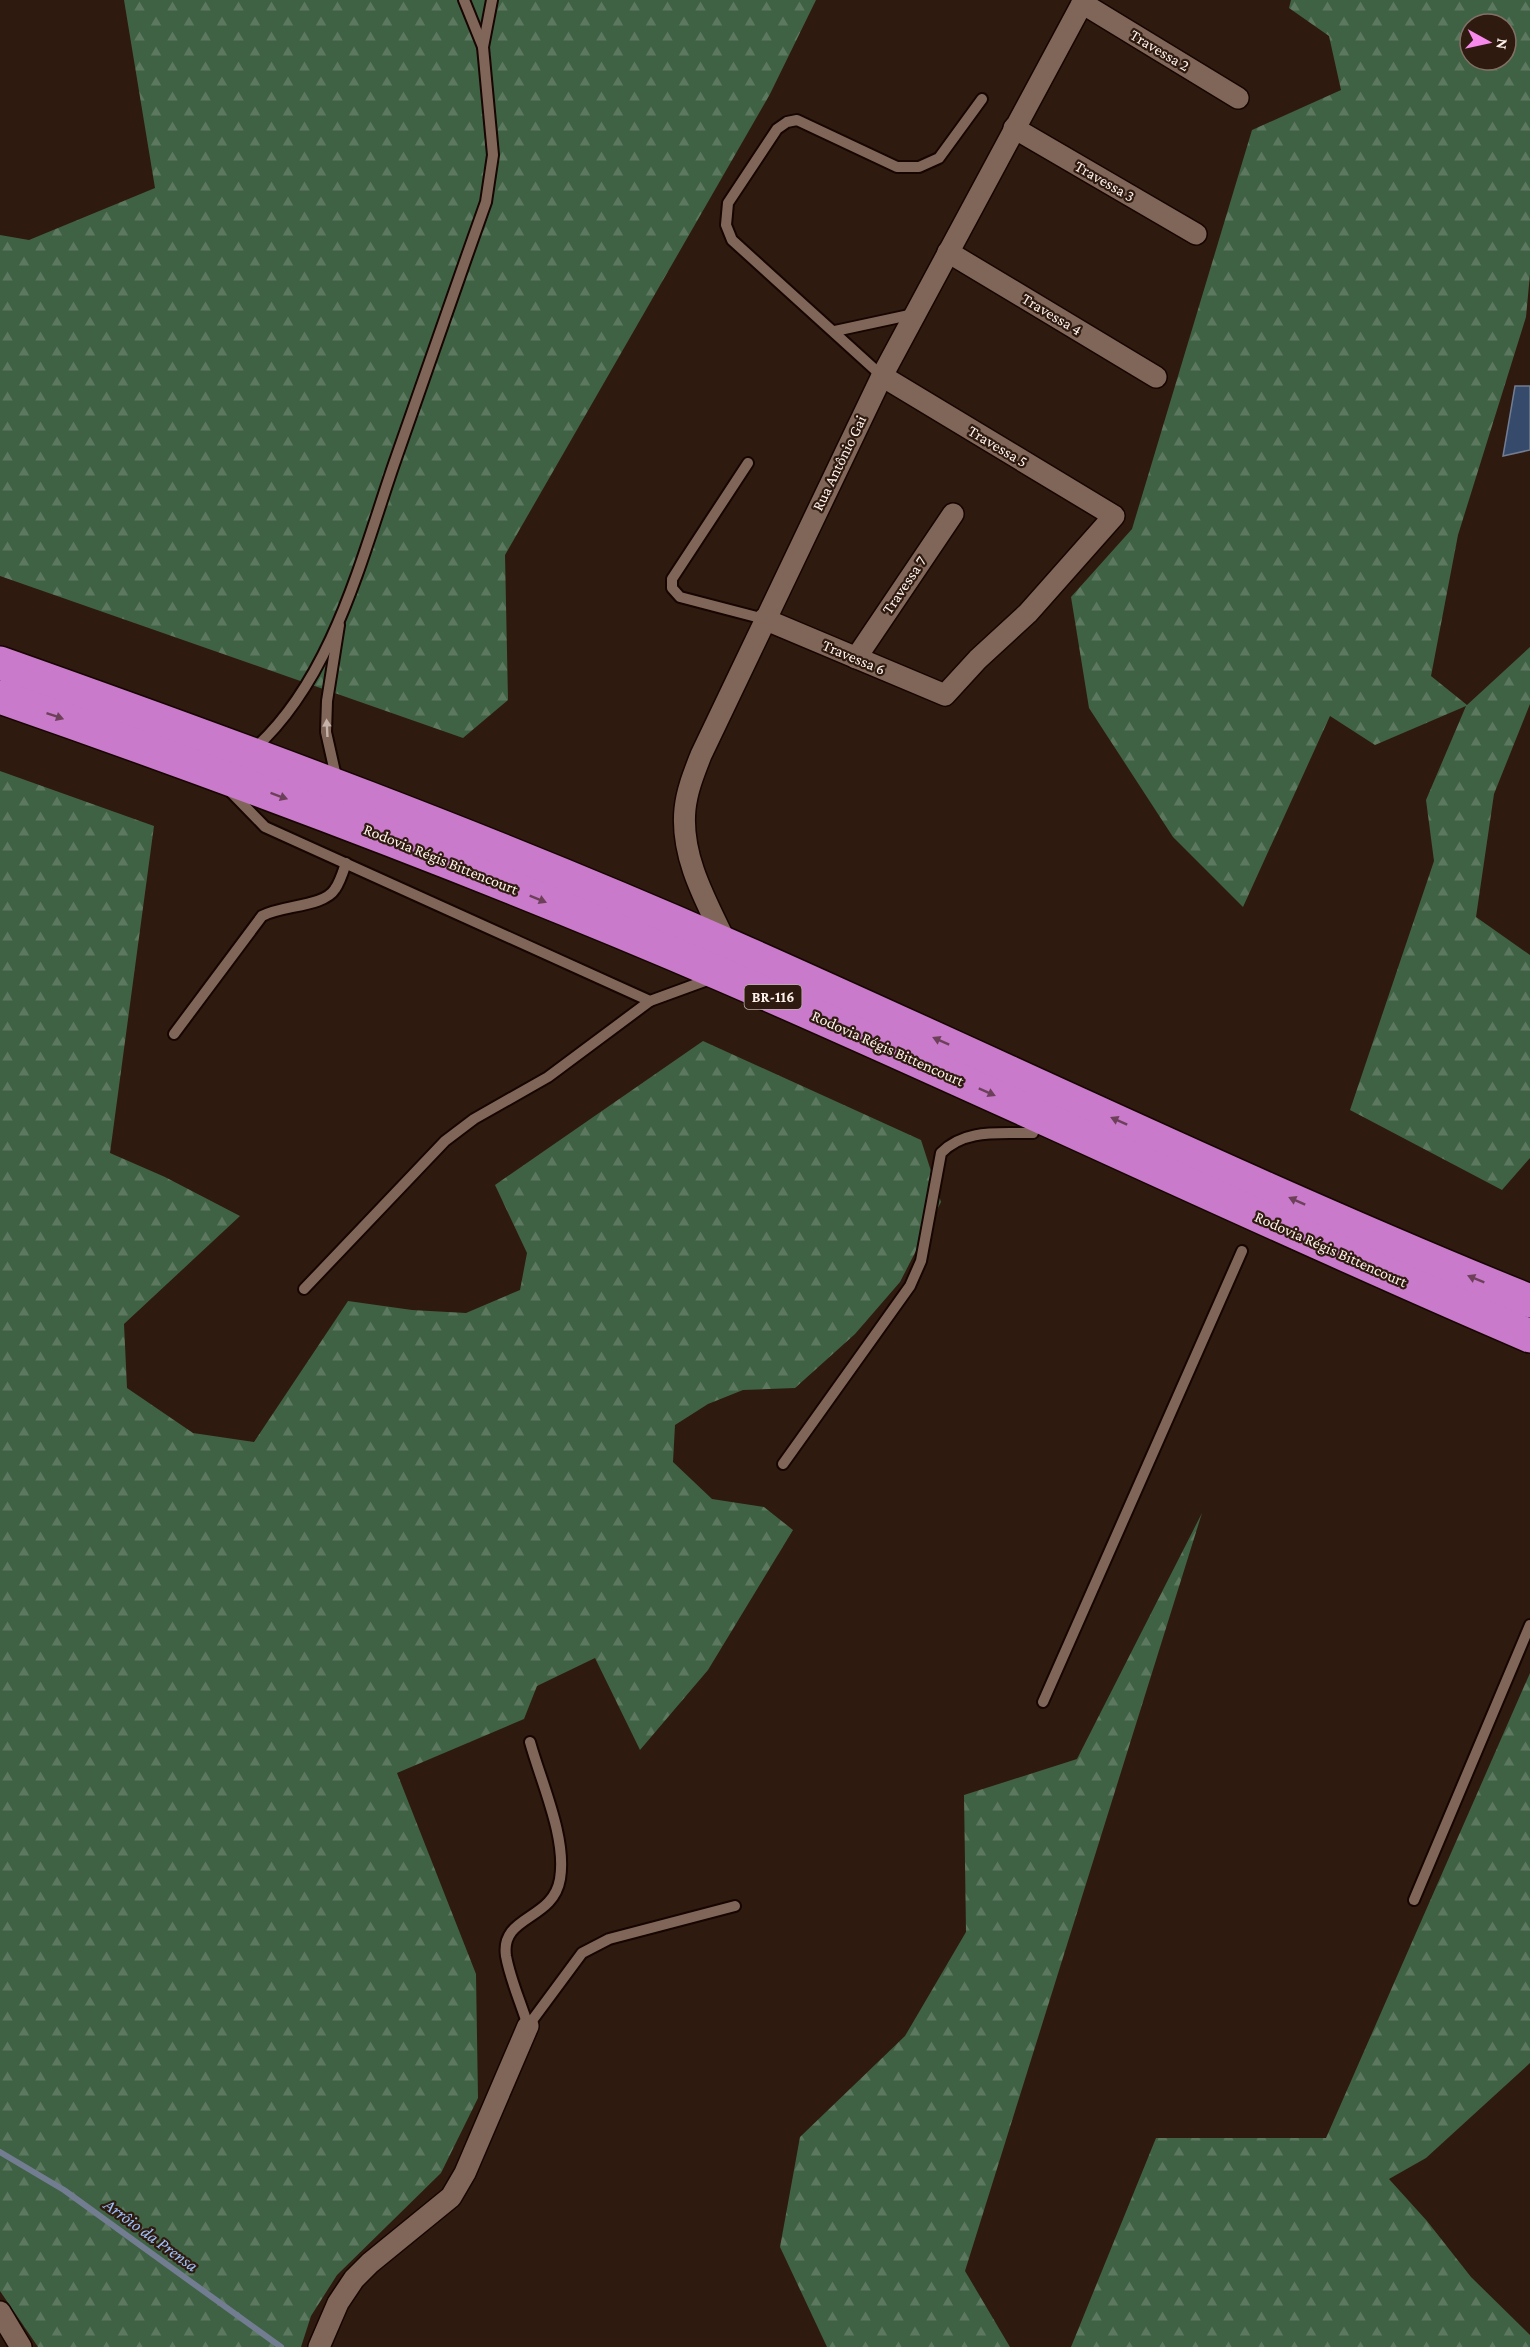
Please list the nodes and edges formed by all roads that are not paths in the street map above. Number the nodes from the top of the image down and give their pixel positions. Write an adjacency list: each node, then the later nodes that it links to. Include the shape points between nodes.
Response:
1 (464, 0): 4 (lane)
2 (492, 0): 4 (lane)
3 (1083, 1): 5 (street, Travessa 2); 7 (street, Rua Antônio Gai)
4 (483, 47): 16 (lane, via 493,155 486,202)
5 (1238, 98)
6 (982, 99): 11 (lane, via 939,158 919,166 897,167 797,120 787,122 777,129 728,203 726,225 732,240)
7 (1014, 128): 8 (street, Travessa 3); 9 (street, Rua Antônio Gai)
8 (1196, 234)
9 (948, 252): 10 (street, Rua Antônio Gai); 13 (street, Travessa 4)
10 (914, 314): 11 (lane); 12 (street, Rua Antônio Gai)
11 (835, 331): 12 (lane)
12 (882, 376): 17 (street, Rua Antônio Gai); 20 (street, Travessa 5, via 1114,516 1028,613 978,658)
13 (1156, 377)
14 (748, 463): 17 (lane, via 672,579 672,588 680,597)
15 (953, 514): 18 (street, Travessa 7)
16 (341, 616): 22 (lane, via 296,704); 24 (lane, one-way to 16, via 326,732 327,700)
17 (764, 619): 18 (street, Travessa 6); 26 (street, Rua Antônio Gai, via 701,755 685,810 691,861)
18 (856, 658): 20 (street, Travessa 6)
19 (0, 663): 22 (highway, Rodovia Régis Bittencourt / BR-116)
20 (945, 695)
21 (0, 697): 23 (highway, Rodovia Régis Bittencourt / BR-116, one-way to 23)
22 (252, 752): 24 (highway, Rodovia Régis Bittencourt / BR-116)
23 (208, 769): 25 (lane, via 265,827); 26 (highway, Rodovia Régis Bittencourt / BR-116, one-way to 26)
24 (338, 785): 26 (highway, Rodovia Régis Bittencourt / BR-116)
25 (346, 863): 27 (lane); 28 (lane, via 335,891 324,900 274,909 262,916)
26 (725, 960): 27 (lane); 32 (highway, Rodovia Régis Bittencourt / BR-116, one-way to 26); 33 (highway, Rodovia Régis Bittencourt / BR-116, one-way to 33, via 1019,1106)
27 (650, 1001): 31 (lane, via 548,1077 474,1119 445,1141)
28 (174, 1034)
29 (1033, 1132): 34 (lane, via 973,1135 953,1140 941,1153 921,1261 910,1286)
30 (1242, 1251): 36 (lane)
31 (304, 1289)
32 (1530, 1301)
33 (1530, 1336)
34 (783, 1464)
35 (1530, 1625): 38 (lane)
36 (1043, 1702)
37 (530, 1742): 40 (lane, via 562,1853 560,1881 552,1902 511,1930 507,1941 506,1955)
38 (1414, 1900)
39 (735, 1906): 40 (lane, via 609,1939 582,1953)
40 (528, 2026): 43 (street, via 451,2197 354,2279 338,2303)
41 (0, 2312): 42 (street)
42 (21, 2347)
43 (319, 2347)

